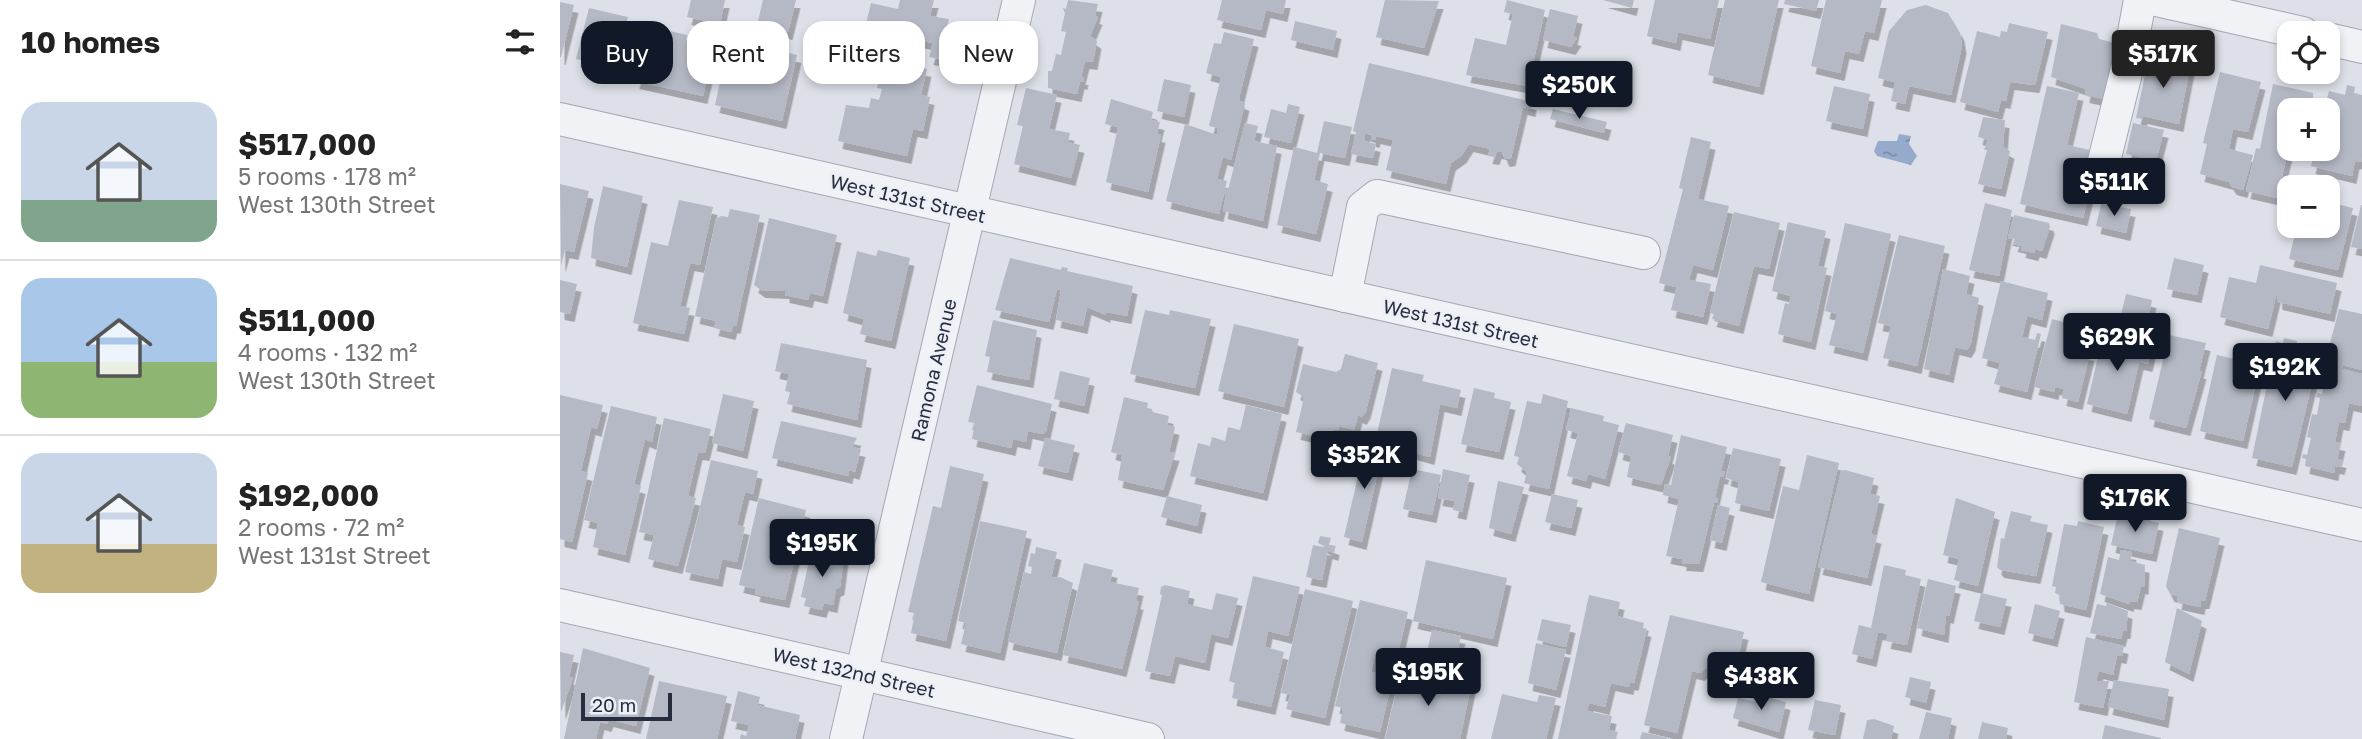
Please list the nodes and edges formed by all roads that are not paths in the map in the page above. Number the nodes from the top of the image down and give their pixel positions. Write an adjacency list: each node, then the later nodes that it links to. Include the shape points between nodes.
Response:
1 (1019, 0): 9 (street, Ramona Avenue)
2 (2140, 0): 8 (street)
3 (2156, 0): 4 (street)
4 (2277, 27)
5 (2340, 42): 6 (street)
6 (2362, 47)
7 (560, 119): 9 (street, West 131st Street)
8 (2104, 160)
9 (969, 212): 11 (street, West 131st Street); 14 (street, Ramona Avenue)
10 (1644, 253): 11 (street, via 1377,196 1363,207)
11 (1345, 296): 12 (street, West 131st Street)
12 (2362, 524)
13 (560, 605): 14 (street, West 132nd Street)
14 (861, 674): 15 (street, Ramona Avenue); 16 (street, West 132nd Street)
15 (846, 739)
16 (1148, 739)

